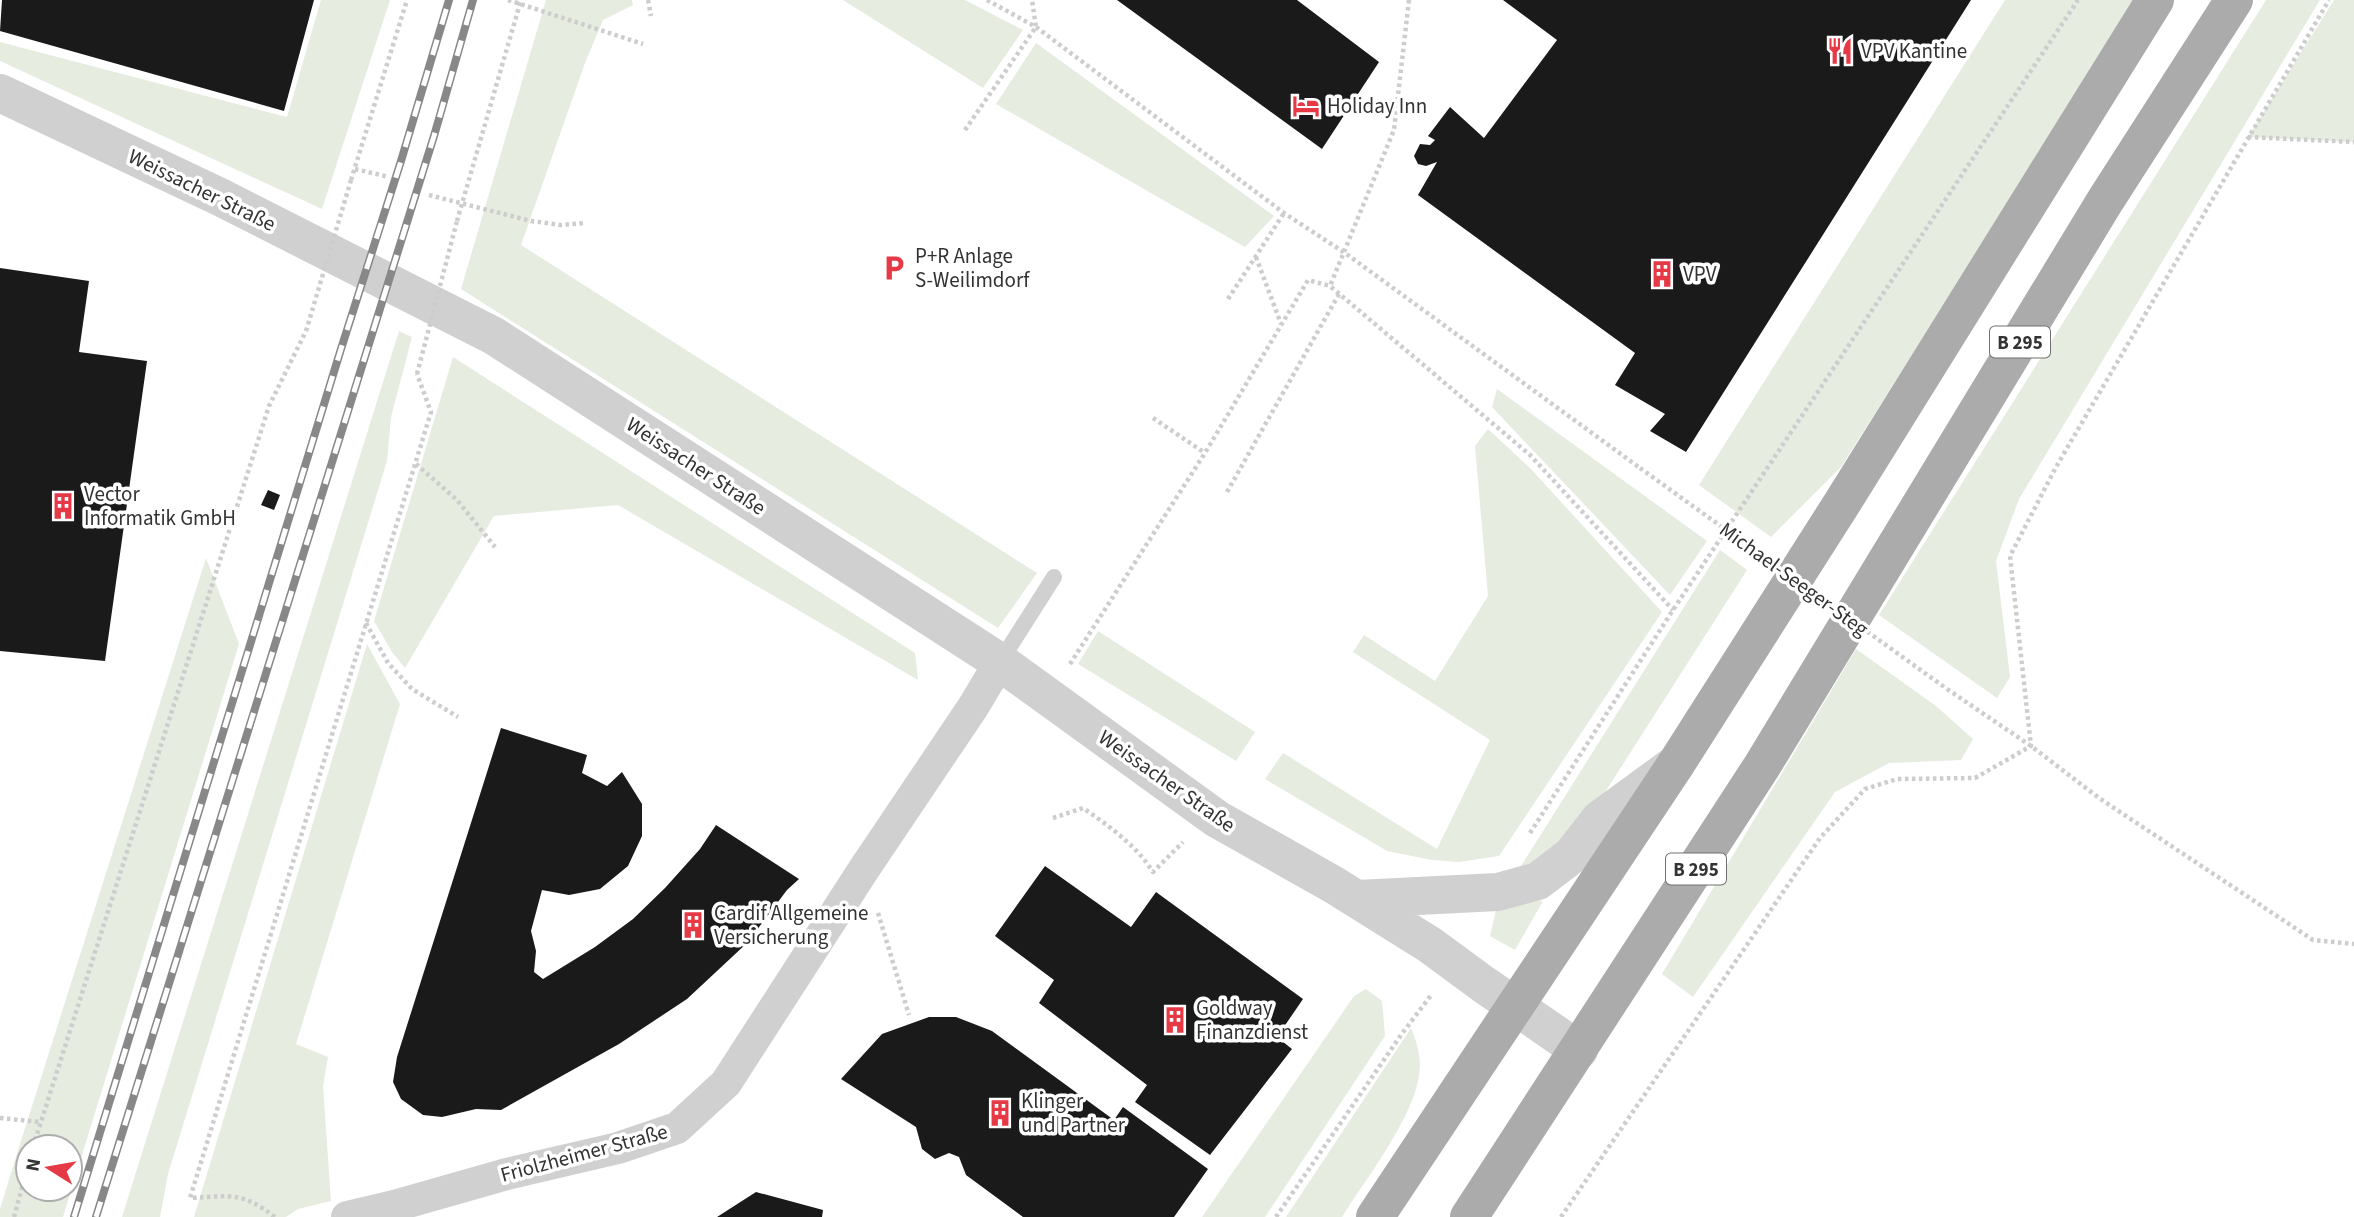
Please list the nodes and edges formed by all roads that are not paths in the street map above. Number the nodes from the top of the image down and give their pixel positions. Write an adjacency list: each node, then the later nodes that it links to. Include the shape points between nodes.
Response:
1 (2155, 0): 6 (main road)
2 (2234, 0): 9 (main road, B 295, via 2105,201 1762,766)
3 (0, 93): 5 (street, Weissacher Straße, via 220,197 494,336)
4 (1054, 577): 5 (lane)
5 (1000, 662): 7 (street, Weissacher Straße, via 1217,819); 11 (street, Friolzheimer Straße, via 726,1083 677,1128)
6 (1676, 764): 7 (street, via 1600,819 1572,855 1538,881 1498,892); 8 (main road)
7 (1357, 899): 8 (street, Weissacher Straße)
8 (1514, 1006): 9 (street, Weissacher Straße); 12 (main road)
9 (1579, 1050): 13 (main road, B 295)
10 (347, 1217): 11 (street, Friolzheimer Straße)
11 (353, 1217)
12 (1375, 1217)
13 (1469, 1217)

